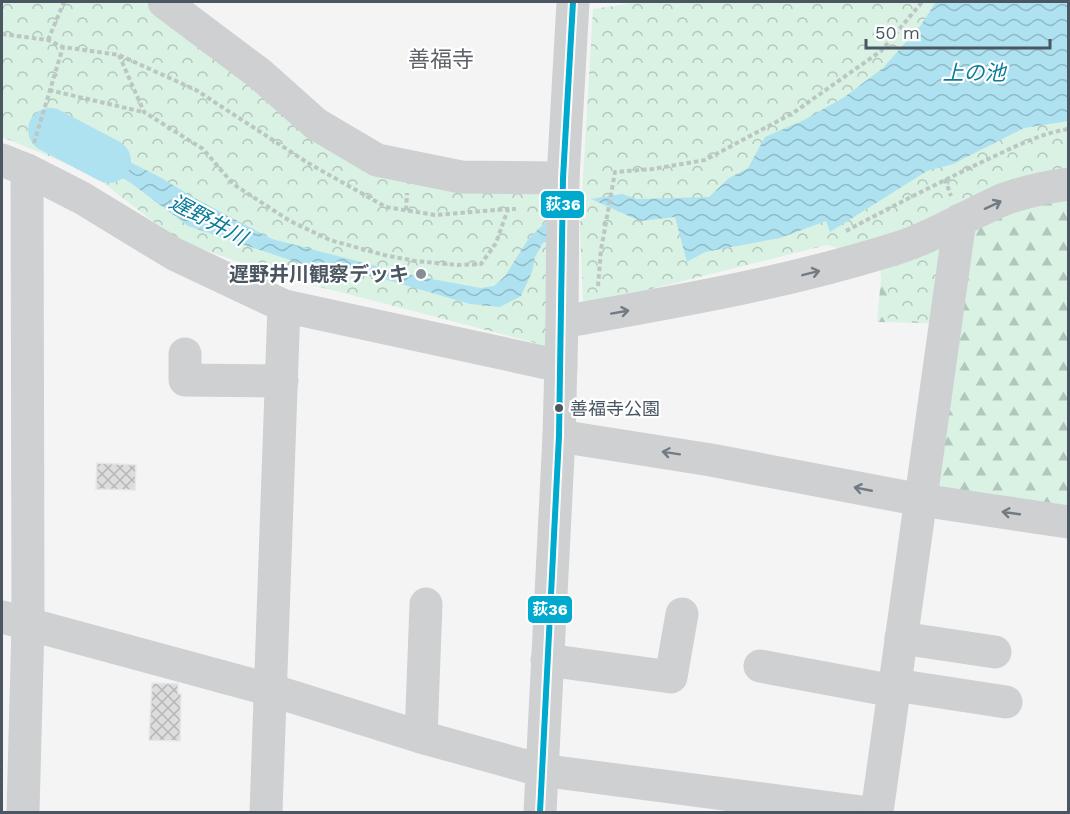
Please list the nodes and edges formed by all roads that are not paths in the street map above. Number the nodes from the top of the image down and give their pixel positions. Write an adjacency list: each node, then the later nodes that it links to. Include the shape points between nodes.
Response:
1 (164, 2): 4 (street, via 260,74 316,124 377,160 461,177)
2 (573, 2): 4 (street)
3 (14, 165): 7 (street, via 82,198 174,254); 17 (street)
4 (563, 178): 8 (street)
5 (1068, 184): 6 (street, one-way to 5, via 1004,199)
6 (960, 220): 8 (street, one-way to 6, via 750,288 831,268 894,249); 13 (street)
7 (284, 306): 10 (street); 11 (street)
8 (562, 322): 10 (street)
9 (185, 354): 11 (street, via 185,380)
10 (561, 366): 12 (street)
11 (282, 381): 23 (street)
12 (559, 436): 13 (street, one-way to 12); 20 (street)
13 (921, 500): 14 (street, one-way to 13); 18 (street)
14 (1068, 522)
15 (426, 604): 25 (street)
16 (682, 614): 20 (street, via 671,677)
17 (15, 621): 23 (street); 28 (street)
18 (901, 638): 19 (street); 22 (street)
19 (995, 652)
20 (547, 660): 26 (street)
21 (760, 666): 22 (street)
22 (894, 688): 24 (street); 32 (street)
23 (271, 690): 25 (street); 29 (street)
24 (1006, 702)
25 (421, 737): 26 (street)
26 (540, 770): 27 (street); 30 (street)
27 (718, 803): 31 (street)
28 (23, 813)
29 (266, 813)
30 (540, 813)
31 (862, 813)
32 (877, 813)

